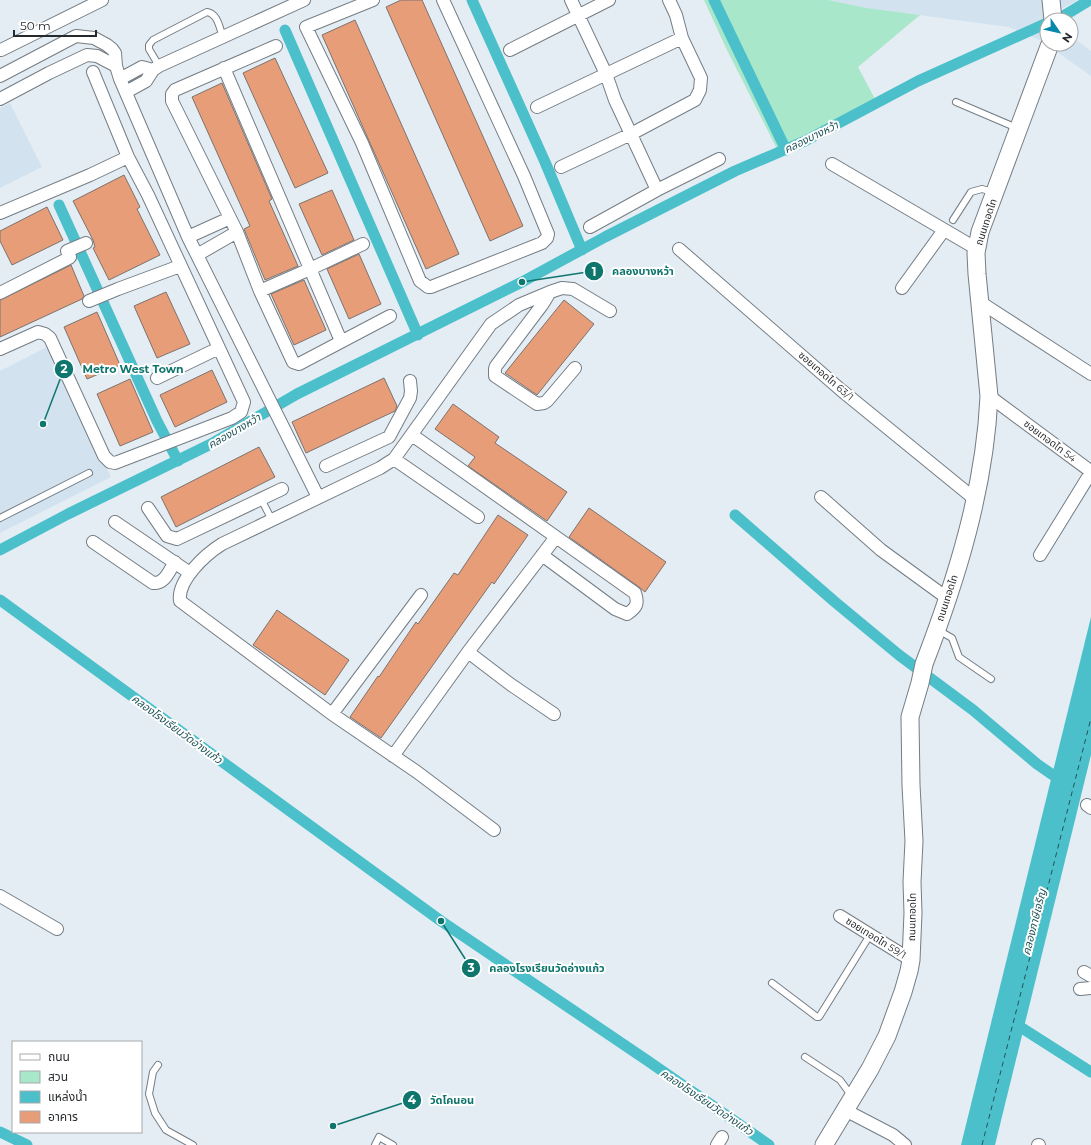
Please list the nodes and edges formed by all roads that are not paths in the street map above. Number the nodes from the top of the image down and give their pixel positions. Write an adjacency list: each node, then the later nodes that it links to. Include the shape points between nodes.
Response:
1 (102, 0): 12 (street)
2 (304, 0): 9 (street)
3 (443, 0): 7 (street, via 548,234 542,243 431,287 420,280 362,143 306,27)
4 (571, 0): 8 (street)
5 (609, 0): 8 (street)
6 (669, 0): 10 (street)
7 (366, 1)
8 (578, 16): 13 (street); 19 (street)
9 (223, 37): 16 (street); 16 (lane, via 216,17 207,12 153,40 149,49)
10 (682, 38): 19 (street); 27 (street, via 701,78 700,90 695,100)
11 (276, 46): 17 (street)
12 (1, 50)
13 (510, 50)
14 (1047, 52): 26 (main road, ถนนเทอดไท)
15 (116, 66): 20 (street, via 114,53 107,45 94,38 76,36); 21 (street); 23 (street, via 97,56 87,55)
16 (156, 68): 21 (street, via 142,67); 22 (street, via 146,81)
17 (224, 68): 37 (street, via 175,90 172,101); 49 (street)
18 (93, 72): 28 (street)
19 (606, 74): 25 (street); 27 (street)
20 (0, 76)
21 (120, 79): 22 (street)
22 (126, 92): 34 (street)
23 (0, 98)
24 (956, 102): 26 (lane)
25 (537, 107)
26 (1019, 129): 33 (main road, ถนนเทอดไท)
27 (631, 134): 31 (street); 32 (street)
28 (128, 157): 35 (street); 36 (street)
29 (718, 159): 32 (street)
30 (832, 164): 40 (street)
31 (561, 167)
32 (657, 190): 39 (street)
33 (995, 193): 38 (lane, via 982,189 971,192); 46 (main road, ถนนเทอดไท, via 980,232)
34 (171, 199): 35 (street); 42 (street)
35 (153, 207): 48 (street)
36 (0, 213)
37 (230, 218): 41 (street); 42 (street)
38 (953, 220)
39 (590, 227)
40 (944, 230): 46 (street); 50 (street)
41 (237, 232): 47 (street); 51 (street)
42 (188, 237): 47 (street)
43 (84, 243): 53 (street, via 67,248 69,258)
44 (363, 244): 49 (street)
45 (679, 249): 75 (street, ซอยเทอดไท 63/1, via 842,390)
46 (977, 249): 55 (main road, ถนนเทอดไท)
47 (197, 254): 72 (street)
48 (180, 266): 54 (street); 59 (street)
49 (310, 269): 51 (street); 58 (street)
50 (902, 288)
51 (260, 291): 58 (street, via 296,364)
52 (550, 292): 56 (street, via 562,288 573,289); 61 (street, via 496,366 496,376 537,404 541,404 547,401); 66 (street, via 519,305 491,324)
53 (0, 293)
54 (92, 299)
55 (980, 302): 62 (street); 65 (main road, ถนนเทอดไท)
56 (610, 311)
57 (390, 316): 58 (street)
58 (341, 341)
59 (219, 348): 60 (street, via 244,402 241,412 232,418 115,463 104,456 50,338 38,332); 63 (street)
60 (0, 349)
61 (575, 368)
62 (1091, 374)
63 (157, 378)
64 (410, 381): 67 (street, via 410,398)
65 (989, 396): 75 (main road, ถนนเทอดไท); 84 (street, ซอยเทอดไท 54, via 1089,470 1090,474)
66 (412, 435): 67 (street); 81 (street)
67 (396, 442): 68 (street); 69 (street)
68 (394, 459): 72 (street); 77 (street)
69 (326, 466)
70 (89, 473): 78 (lane)
71 (282, 489): 74 (street)
72 (318, 497): 79 (street)
73 (820, 497): 88 (street, via 881,550)
74 (261, 499): 76 (street, via 177,539 167,536); 79 (lane)
75 (976, 500): 88 (main road, ถนนเทอดไท)
76 (148, 508)
77 (478, 517)
78 (0, 518)
79 (272, 520): 86 (street, via 222,544 207,554)
80 (115, 522): 85 (street)
81 (556, 537): 83 (street); 83 (street, via 635,593 636,606 627,614 616,609)
82 (93, 542): 85 (street, via 153,583 164,580)
83 (542, 555): 90 (street)
84 (1040, 555)
85 (175, 562): 86 (street)
86 (190, 573): 92 (street, via 180,594 180,601)
87 (421, 595): 92 (street)
88 (947, 598): 89 (main road, ถนนเทอดไท)
89 (936, 630): 91 (lane, via 952,638 958,657); 100 (main road, ถนนเทอดไท, via 910,717 914,841)
90 (468, 652): 93 (street); 94 (street)
91 (991, 679)
92 (332, 714): 94 (street)
93 (554, 714)
94 (393, 756): 95 (street)
95 (494, 830)
96 (0, 896): 98 (street)
97 (840, 916): 99 (street, ซอยเทอดไท 59/1)
98 (57, 929)
99 (870, 935): 100 (street, ซอยเทอดไท 59/1); 101 (lane, via 819,1017)
100 (911, 960): 104 (main road, ถนนเทอดไท, via 903,992 887,1036)
101 (772, 983)
102 (805, 1057): 104 (lane, via 840,1080)
103 (158, 1065): 106 (lane, via 153,1072 149,1094 155,1113 166,1130)
104 (854, 1095): 105 (main road, ถนนเทอดไท)
105 (845, 1110): 109 (main road, ถนนเทอดไท); 110 (street, via 893,1135)
106 (193, 1145)
107 (375, 1145): 108 (lane, via 379,1137)
108 (393, 1145)
109 (824, 1145)
110 (905, 1145)

